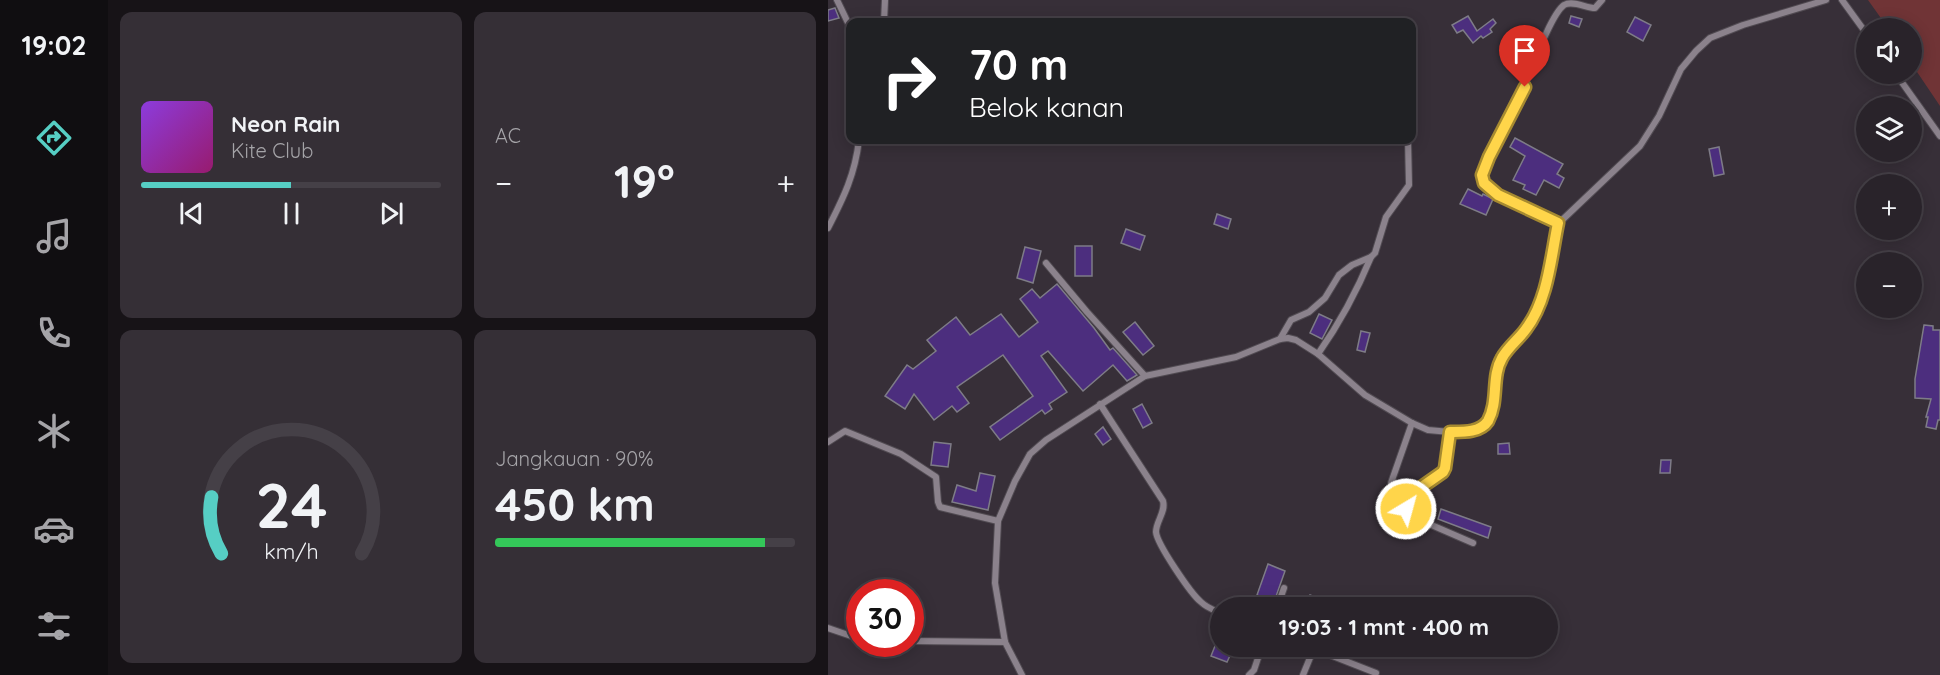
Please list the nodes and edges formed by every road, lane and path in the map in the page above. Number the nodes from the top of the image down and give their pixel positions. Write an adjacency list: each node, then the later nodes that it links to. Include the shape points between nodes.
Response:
1 (837, 0): 7 (street)
2 (885, 0): 6 (street)
3 (1602, 0): 13 (street, via 1595,8 1564,5 1557,13 1482,175 1484,183 1498,195)
4 (1826, 0): 13 (street, via 1710,38 1681,69 1640,146)
5 (1842, 0): 8 (street)
6 (884, 18)
7 (846, 19)
8 (1856, 19)
9 (1903, 84): 10 (street)
10 (1940, 136)
11 (858, 144): 14 (street, via 850,183)
12 (1408, 144): 15 (street, via 1409,185 1386,217)
13 (1558, 223): 22 (street, via 1550,272 1536,312 1502,358 1488,421 1476,430)
14 (828, 228)
15 (1371, 257): 17 (street, via 1339,275 1325,298 1291,320); 18 (street)
16 (1046, 263): 19 (street)
17 (1280, 339): 18 (street, via 1296,340); 19 (street, via 1236,357)
18 (1318, 354): 21 (street, via 1365,395)
19 (1145, 376): 20 (street)
20 (1100, 404): 25 (street, via 1030,454); 29 (street, via 1163,501 1156,529 1163,549 1198,600)
21 (1412, 423): 22 (street, via 1428,430); 24 (street, via 1391,483 1392,489)
22 (1450, 432): 24 (street, via 1443,472)
23 (828, 442): 25 (street, via 845,431 896,451 936,477 940,507)
24 (1410, 497): 26 (street, via 1406,509 1409,514)
25 (998, 520): 33 (street, via 995,583)
26 (1473, 543)
27 (1284, 588): 28 (street)
28 (1281, 597)
29 (1210, 608)
30 (828, 628): 31 (street)
31 (846, 634)
32 (924, 641): 33 (street)
33 (1005, 642): 38 (street)
34 (1258, 657): 39 (street)
35 (1309, 657): 40 (street)
36 (1337, 657): 37 (street)
37 (1376, 673)
38 (1022, 675)
39 (1249, 675)
40 (1303, 675)

